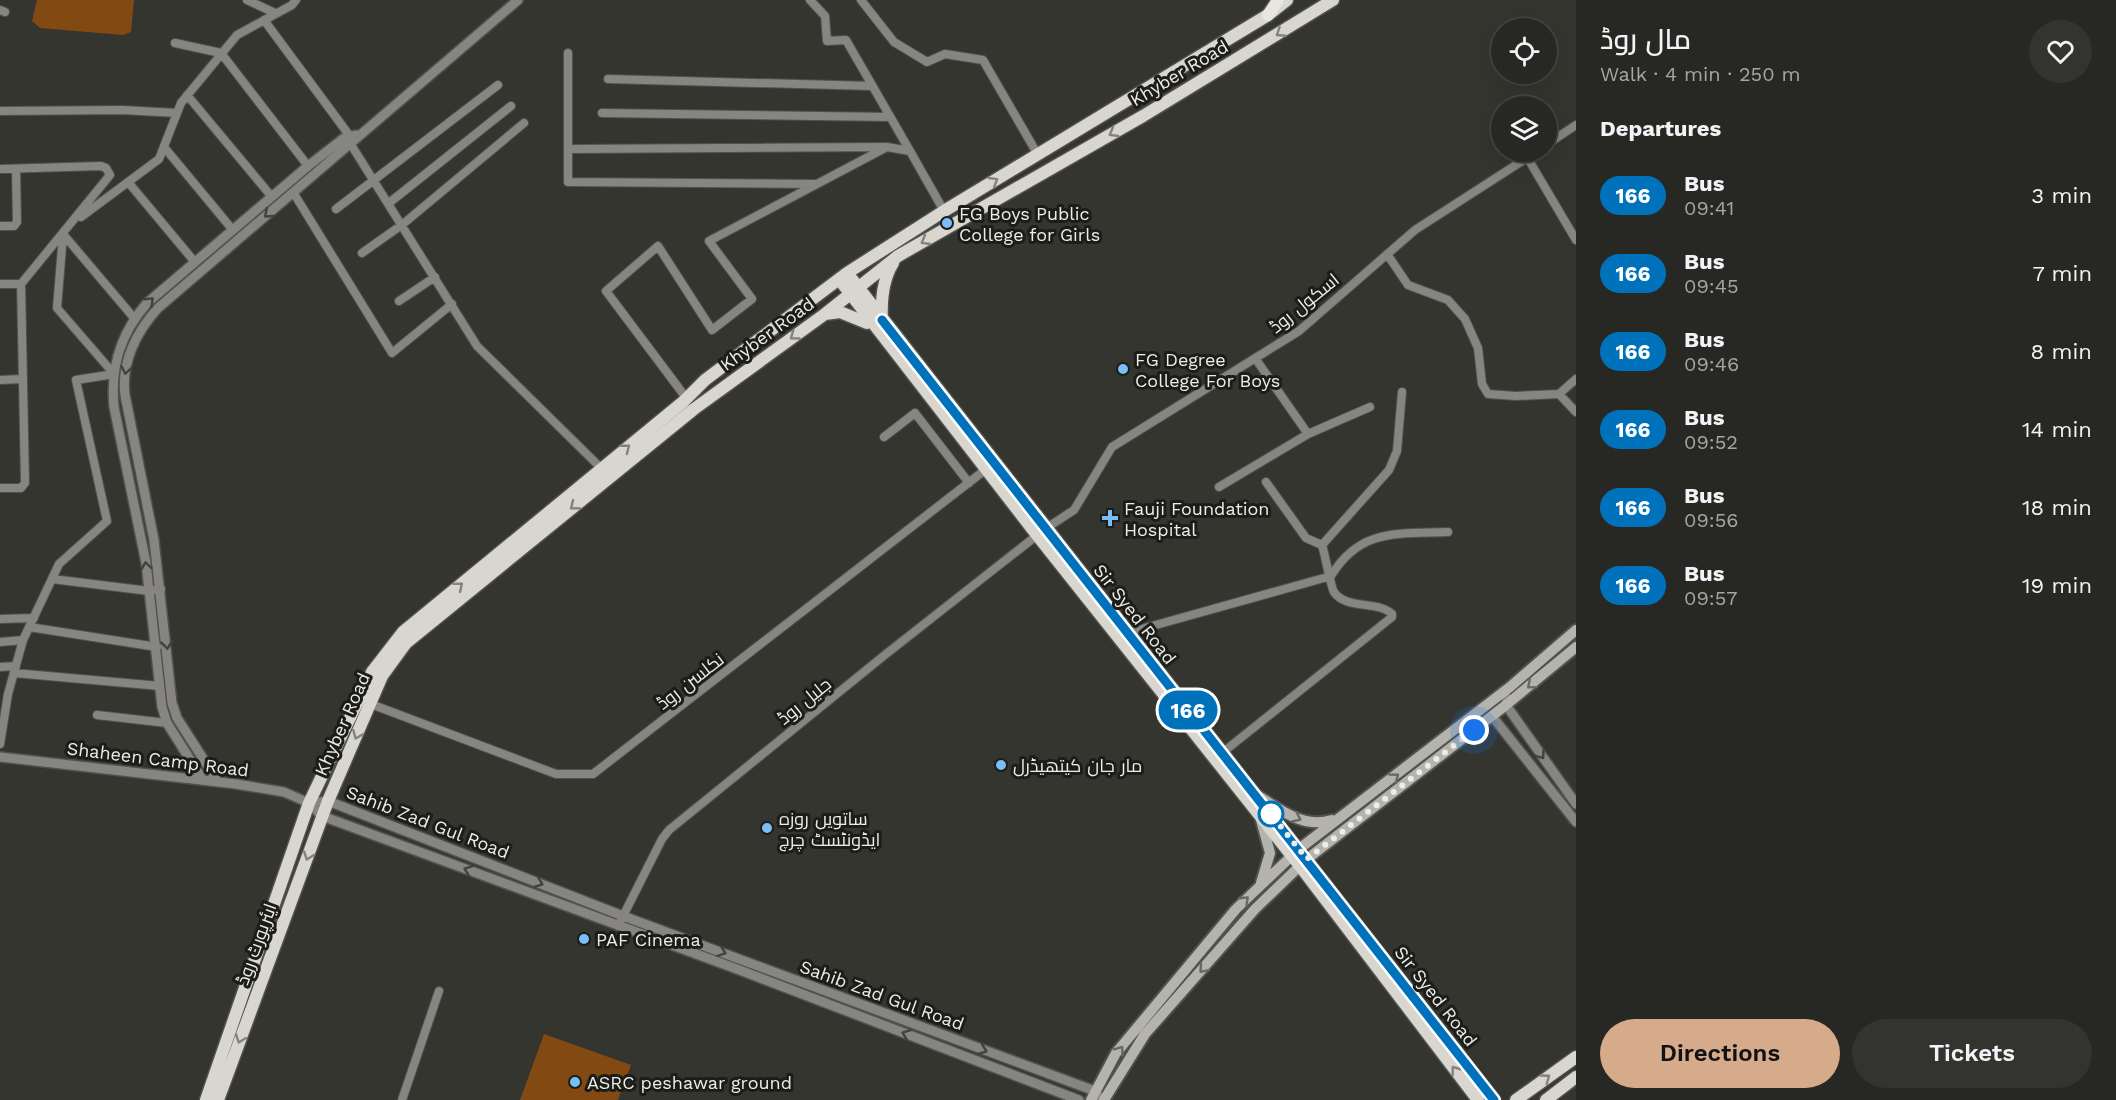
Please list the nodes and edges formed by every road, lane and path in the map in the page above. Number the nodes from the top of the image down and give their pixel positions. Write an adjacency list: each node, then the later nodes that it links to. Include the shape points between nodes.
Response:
1 (247, 0): 11 (street)
2 (288, 0): 11 (street)
3 (296, 0): 11 (street)
4 (518, 0): 27 (street)
5 (810, 0): 18 (street, via 825,16 827,41 846,40)
6 (861, 0): 33 (street, via 894,42 927,62 945,54 982,60)
7 (1287, 0): 10 (main road)
8 (1298, 0): 10 (main road)
9 (1328, 2): 55 (main road, Khyber Road, one-way to 55, via 1143,116)
10 (1273, 9): 33 (main road, Khyber Road)
11 (278, 12): 12 (street)
12 (264, 20): 14 (street, via 237,35); 27 (street)
13 (175, 43): 14 (street)
14 (221, 53): 19 (street); 36 (street)
15 (568, 53): 31 (street)
16 (608, 79): 18 (street)
17 (498, 85): 39 (street)
18 (872, 86): 24 (street)
19 (187, 95): 22 (street); 43 (street)
20 (511, 106): 44 (street)
21 (0, 111): 22 (street)
22 (177, 113): 29 (street)
23 (602, 113): 24 (street)
24 (890, 117): 32 (street)
25 (524, 123): 47 (street)
26 (1576, 125): 28 (street)
27 (353, 138): 36 (street); 39 (street); 42 (street)
28 (1557, 138)
29 (164, 147): 40 (street, via 159,159); 50 (street)
30 (887, 147): 31 (street); 32 (street); 41 (street)
31 (568, 149): 41 (street, via 568,182)
32 (909, 150): 46 (street)
33 (1038, 155): 46 (main road, Khyber Road, one-way to 33)
34 (1521, 162): 54 (street, اسکول روڈ, via 1415,230)
35 (1529, 162): 52 (street)
36 (308, 166): 43 (street)
37 (0, 169): 38 (street)
38 (16, 169): 48 (street, via 106,168 108,180); 49 (street, via 17,222 14,226)
39 (375, 180): 44 (street); 45 (street)
40 (128, 182): 48 (street); 56 (street)
41 (817, 184): 74 (street, via 709,242 752,299 712,330 658,246 606,291)
42 (293, 192): 63 (street, via 392,352); 90 (street, one-way to 90, via 158,308 140,329 131,349 124,395 154,540)
43 (272, 197): 50 (street)
44 (389, 202): 47 (street)
45 (336, 209)
46 (944, 211): 57 (main road, Khyber Road)
47 (403, 224): 53 (street); 58 (street)
48 (70, 225): 51 (street)
49 (0, 226)
50 (232, 229): 56 (street)
51 (63, 234): 60 (street); 65 (street); 68 (street, via 57,308)
52 (1576, 240)
53 (362, 253)
54 (1387, 254): 67 (street, اسکول روڈ, via 1299,331); 73 (street, via 1408,285 1448,300 1465,319 1478,348 1482,384 1488,394)
55 (898, 256): 61 (main road, Khyber Road); 66 (main road, via 888,271)
56 (194, 261): 65 (street, one-way to 56)
57 (843, 276): 61 (main road); 74 (main road, Khyber Road, via 705,380)
58 (435, 277): 62 (street); 63 (street)
59 (0, 284): 60 (street)
60 (21, 284): 71 (street)
61 (853, 292): 64 (main road, Khyber Road); 66 (main road)
62 (399, 301)
63 (452, 304): 79 (street, via 477,346)
64 (825, 314): 66 (main road, via 840,312); 116 (main road, Khyber Road, one-way to 116, via 694,409 406,643 382,676)
65 (134, 318): 68 (street, via 121,343)
66 (879, 324): 80 (main road, Sir Syed Road); 85 (main road, Sir Syed Road)
67 (1255, 358): 77 (street); 85 (street, اسکول روڈ, via 1112,447 1074,510)
68 (114, 374): 89 (street, via 76,380 107,522 59,564); 91 (street, one-way to 68, via 114,406)
69 (1576, 379): 73 (street)
70 (0, 380): 71 (street)
71 (23, 380): 84 (street, via 25,483 21,488)
72 (1402, 392): 87 (street, via 1397,451 1389,470)
73 (1559, 394): 76 (street)
74 (687, 399): 79 (main road, Khyber Road, one-way to 74)
75 (1370, 406): 77 (street)
76 (1576, 412)
77 (1308, 434): 83 (street)
78 (884, 437): 82 (street, via 915,413)
79 (601, 468): 117 (main road, Khyber Road, one-way to 79, via 372,672 403,632)
80 (985, 470): 82 (street, نکلسن روڈ); 85 (main road, Sir Syed Road)
81 (1266, 482): 87 (street, via 1306,538)
82 (969, 483): 106 (street, نکلسن روڈ, via 593,774 556,774)
83 (1219, 487)
84 (0, 488)
85 (1041, 532): 96 (main road, Sir Syed Road); 121 (main road, Sir Syed Road); 125 (street, جلیل روڈ, via 669,830)
86 (1448, 532): 88 (street, via 1379,535 1341,559)
87 (1322, 545): 88 (street)
88 (1331, 576): 96 (street); 111 (street, via 1333,591 1339,597 1383,608 1392,614 1390,620)
89 (52, 579): 91 (street); 92 (street)
90 (160, 589): 91 (street); 114 (street, one-way to 114, via 174,710)
91 (150, 591): 99 (street)
92 (34, 618): 93 (street); 94 (street)
93 (0, 620)
94 (29, 627): 97 (street); 99 (street)
95 (1576, 630): 104 (main road)
96 (1127, 633): 111 (main road, Sir Syed Road)
97 (23, 640): 98 (street); 102 (street)
98 (0, 642)
99 (157, 647): 103 (street)
100 (1575, 649): 105 (main road, one-way to 105)
101 (0, 667): 102 (street)
102 (15, 669): 103 (street); 110 (street)
103 (160, 686): 109 (street)
104 (1510, 687): 105 (street); 119 (main road, one-way to 104)
105 (1506, 705): 108 (main road); 118 (street, one-way to 118)
106 (376, 706)
107 (97, 716): 109 (street)
108 (1492, 716): 122 (street); 123 (main road)
109 (167, 723): 113 (street)
110 (0, 744)
111 (1222, 753): 115 (main road, Sir Syed Road)
112 (0, 758): 113 (street, Shaheen Camp Road)
113 (203, 780): 114 (street, Shaheen Camp Road)
114 (218, 782): 117 (street, Shaheen Camp Road, via 284,792)
115 (1254, 793): 119 (main road, one-way to 119, via 1306,822 1319,824); 123 (main road, Sir Syed Road)
116 (328, 801): 117 (street, Sahib Zad Gul Road); 120 (main road, ایئرپورٹ روڈ); 125 (street, Sahib Zad Gul Road, one-way to 125)
117 (309, 802): 120 (street, Sahib Zad Gul Road); 132 (main road, Khyber Road)
118 (1576, 804)
119 (1344, 815): 123 (main road)
120 (322, 816): 126 (street, Sahib Zad Gul Road, one-way to 120); 133 (main road, ایئرپورٹ روڈ, one-way to 133)
121 (1260, 816): 123 (main road, Sir Syed Road); 124 (main road, via 1270,853)
122 (1576, 822)
123 (1300, 857): 124 (main road); 128 (main road, Sir Syed Road); 131 (main road, one-way to 131, via 1145,1034)
124 (1260, 886): 131 (main road, one-way to 124, via 1116,1053 1236,909)
125 (623, 916): 126 (street, جلیل روڈ); 131 (street, Sahib Zad Gul Road, one-way to 131)
126 (618, 926): 135 (street, Sahib Zad Gul Road, one-way to 126)
127 (439, 991): 134 (street)
128 (1417, 1010): 136 (main road, Sir Syed Road, one-way to 128); 137 (main road, Sir Syed Road)
129 (1576, 1057): 138 (main road, one-way to 129)
130 (1576, 1077): 139 (main road)
131 (1097, 1098)
132 (206, 1100)
133 (218, 1100)
134 (402, 1100)
135 (1079, 1100)
136 (1478, 1100)
137 (1494, 1100)
138 (1516, 1100)
139 (1546, 1100)

